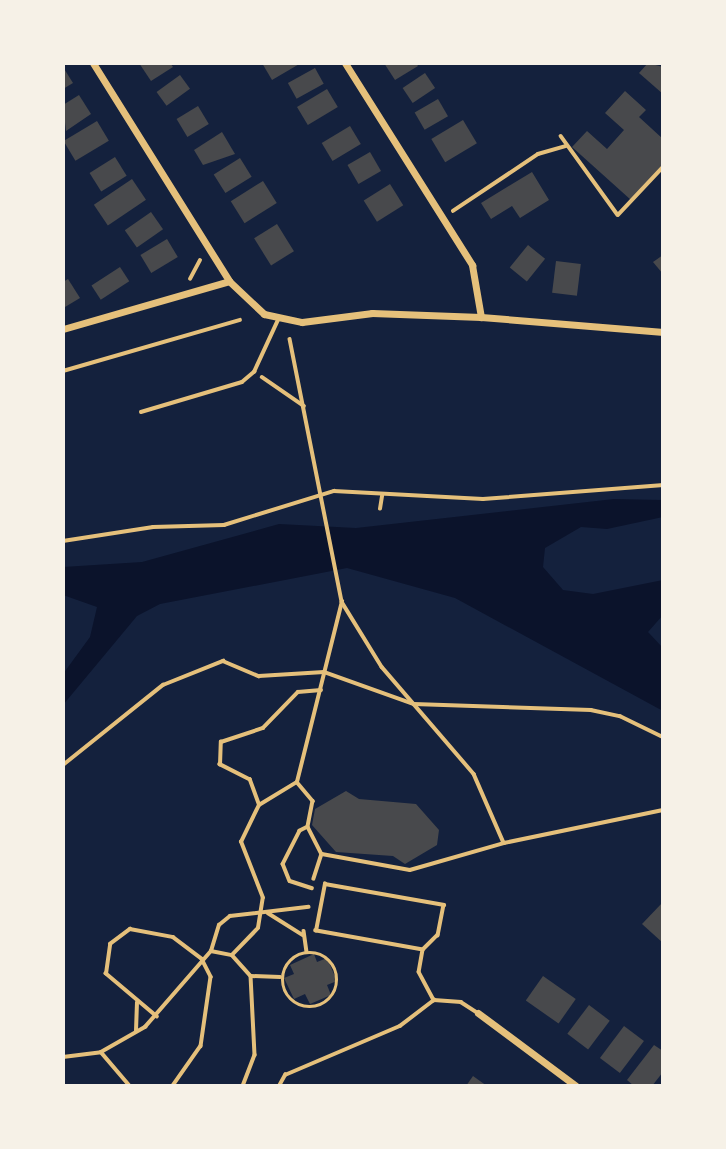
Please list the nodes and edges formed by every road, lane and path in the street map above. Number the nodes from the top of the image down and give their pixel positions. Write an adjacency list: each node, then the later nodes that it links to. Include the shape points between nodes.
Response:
1 (93, 63): 8 (street)
2 (345, 63): 6 (street)
3 (561, 136): 4 (path)
4 (566, 146): 5 (path, via 618,215); 6 (path, via 538,154)
5 (663, 167)
6 (442, 218): 10 (street, via 472,265)
7 (200, 260): 9 (path)
8 (229, 281): 11 (street, via 249,304); 13 (street)
9 (184, 286)
10 (481, 317): 11 (street, via 372,313 302,322); 14 (street)
11 (279, 318): 17 (lane)
12 (240, 320): 16 (path)
13 (63, 329)
14 (663, 332)
15 (290, 339): 18 (path)
16 (63, 370)
17 (254, 372): 18 (path); 19 (lane, via 243,382)
18 (304, 406): 21 (path)
19 (141, 412)
20 (663, 485): 22 (path, via 483,499)
21 (323, 492): 22 (path); 24 (path, via 224,525 141,528); 25 (path)
22 (382, 496): 23 (path)
23 (380, 509)
24 (63, 541)
25 (342, 602): 26 (path); 28 (path)
26 (324, 672): 27 (path); 28 (path); 30 (path, via 271,677 223,661 203,664 163,685)
27 (321, 690): 31 (path); 32 (path, via 298,692 263,728 220,742 220,765 250,779)
28 (414, 704): 29 (path, via 591,710 620,716); 35 (path, via 474,775)
29 (663, 737)
30 (63, 765)
31 (298, 782): 32 (path); 34 (path, via 313,801)
32 (259, 805): 38 (path, via 241,842)
33 (663, 809): 35 (path)
34 (308, 827): 35 (path, via 322,854 419,871); 36 (path, via 300,831 283,864 290,881)
35 (504, 843)
36 (312, 888)
37 (308, 907): 38 (path)
38 (266, 912): 40 (path, via 230,916 219,925); 41 (path, via 304,936); 42 (path)
39 (423, 950): 39 (lane, via 317,931 325,884 444,905 438,935); 46 (lane, via 419,972)
40 (211, 951): 42 (path); 43 (path)
41 (307, 952): 45 (path, via 290,961); 45 (path, via 329,956 340,981 333,996 309,1008 296,1006)
42 (232, 955): 44 (path)
43 (202, 959): 47 (path, via 159,931 121,933 105,957 106,974); 49 (path); 54 (path, via 211,977 210,1021 192,1065)
44 (251, 976): 45 (path); 55 (path, via 255,1055)
45 (281, 977)
46 (434, 1000): 48 (lane, via 461,1002); 56 (lane, via 400,1026 285,1075)
47 (137, 1003): 49 (path); 50 (path)
48 (478, 1013): 57 (street)
49 (157, 1017): 50 (path)
50 (137, 1032): 51 (path)
51 (101, 1052): 52 (path); 53 (path)
52 (63, 1057)
53 (130, 1086)
54 (173, 1086)
55 (243, 1086)
56 (279, 1086)
57 (576, 1086)

